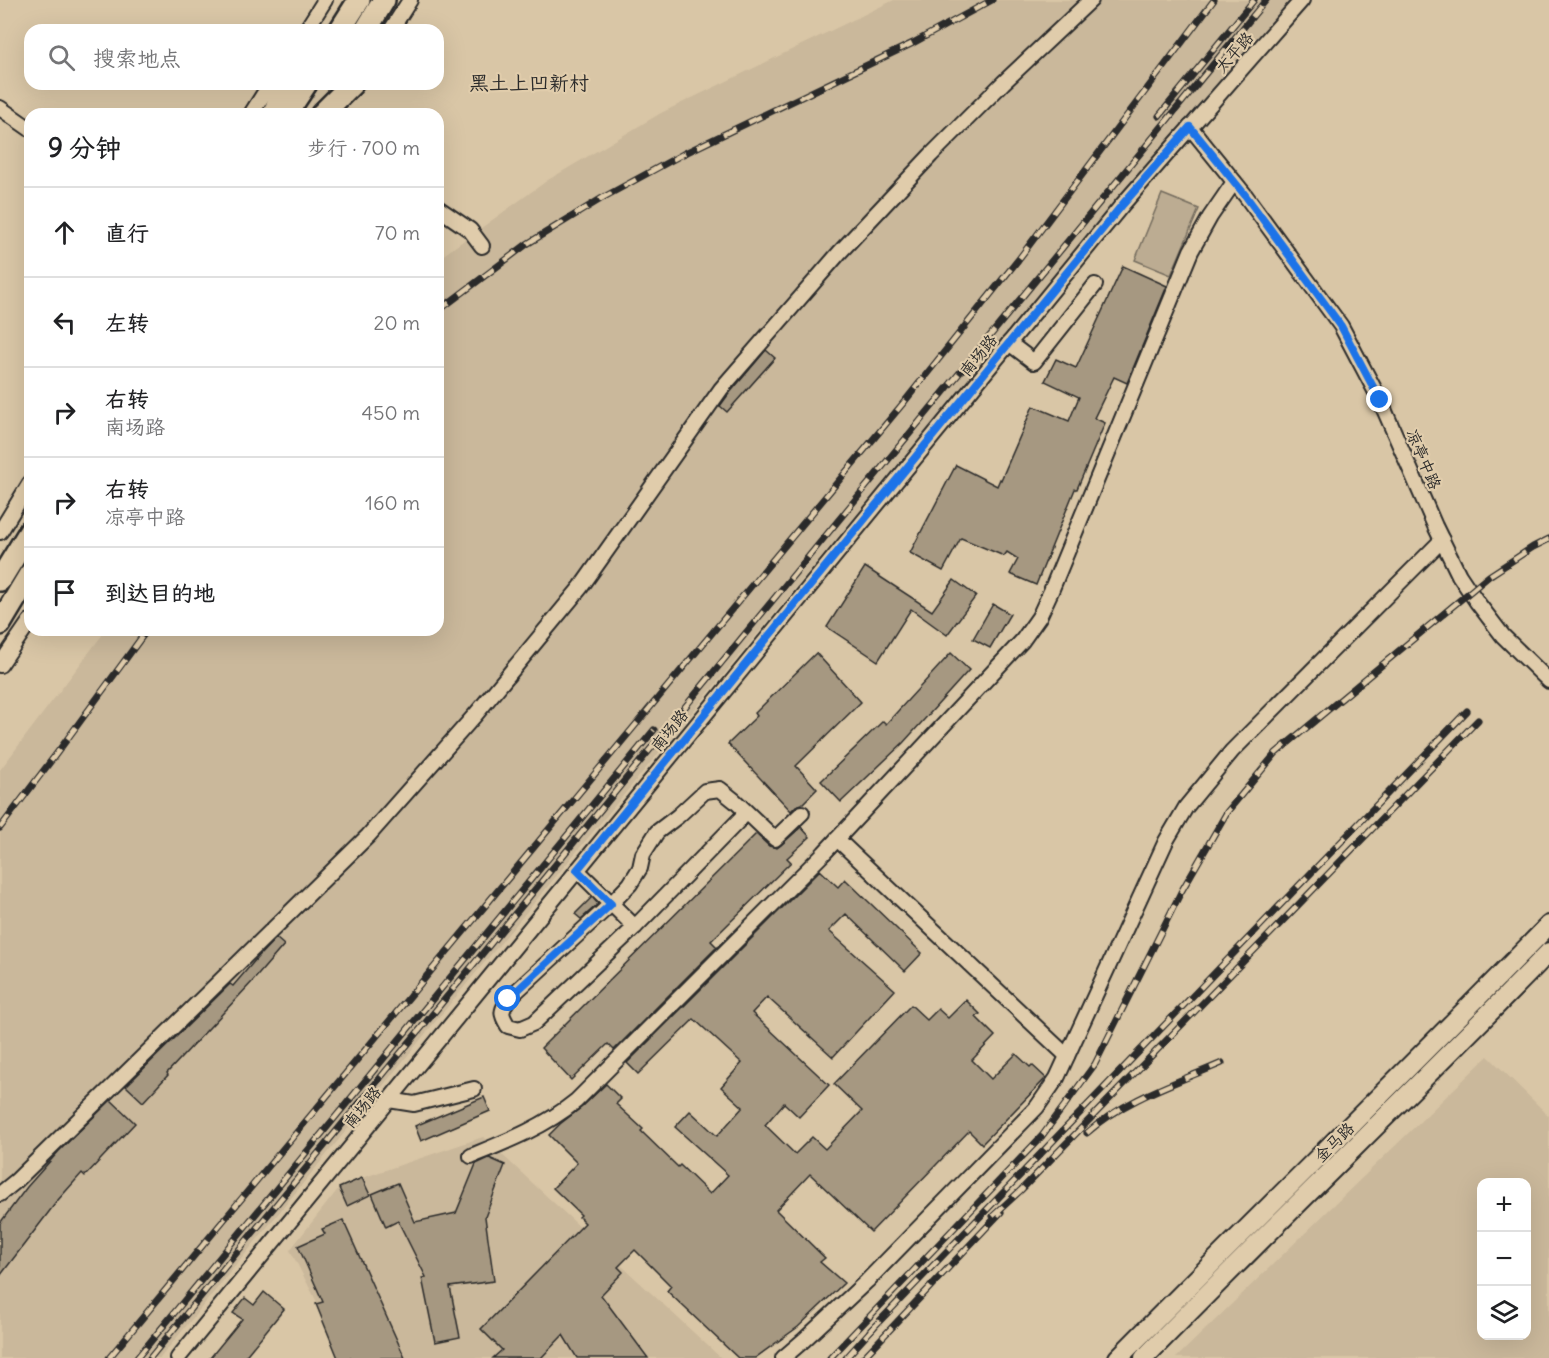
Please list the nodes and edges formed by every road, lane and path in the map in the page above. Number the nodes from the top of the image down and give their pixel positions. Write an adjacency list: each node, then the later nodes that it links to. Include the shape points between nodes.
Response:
1 (325, 0): 7 (street)
2 (384, 0): 9 (highway)
3 (410, 0): 10 (street)
4 (1091, 0): 53 (street, via 931,155 728,381 581,587 368,836)
5 (1302, 0): 25 (street, 太平路)
6 (350, 14): 8 (highway)
7 (310, 24)
8 (333, 24)
9 (370, 24)
10 (395, 24)
11 (266, 90): 17 (street)
12 (282, 90): 18 (highway)
13 (302, 90): 19 (highway)
14 (328, 90): 20 (highway)
15 (347, 90): 21 (highway)
16 (350, 90): 22 (street)
17 (255, 108)
18 (276, 108)
19 (290, 108)
20 (317, 108)
21 (328, 108)
22 (339, 108)
23 (2, 112): 24 (street)
24 (24, 125)
25 (1190, 127): 26 (street, 凉亭中路); 30 (street, 南场路)
26 (1234, 182): 33 (street, 凉亭中路, via 1341,326 1380,400); 43 (street, via 1191,251 1039,616 1022,641)
27 (444, 212): 28 (street, via 470,230)
28 (482, 246)
29 (1095, 285): 30 (street, via 1034,362)
30 (1009, 343): 44 (street, 南场路)
31 (24, 493): 32 (street)
32 (0, 532)
33 (1442, 540): 40 (street, 凉亭中路, via 1477,602 1503,636); 49 (street, via 1232,751 1186,807 1166,841)
34 (24, 541): 35 (highway)
35 (0, 580)
36 (24, 584): 37 (highway)
37 (0, 624)
38 (24, 630): 39 (street)
39 (0, 665)
40 (1549, 681)
41 (746, 813): 42 (street, via 775,839); 45 (street, via 720,789 705,791 657,832 630,884); 47 (street)
42 (802, 813)
43 (837, 839): 49 (street); 52 (street, via 576,1101 526,1133)
44 (577, 870): 45 (street); 51 (street, 南场路)
45 (611, 904): 47 (street); 47 (street, via 508,999 502,1015 508,1026 520,1029 534,1023)
46 (1549, 925): 56 (main road, 金马路)
47 (635, 927)
48 (1549, 952): 57 (main road, 金马路)
49 (1067, 1056): 55 (street, via 1037,1107 867,1281)
50 (474, 1089): 51 (street, via 414,1104)
51 (389, 1100): 54 (street, 南场路)
52 (471, 1156)
53 (0, 1194)
54 (178, 1358)
55 (783, 1358)
56 (1118, 1358)
57 (1144, 1358)

